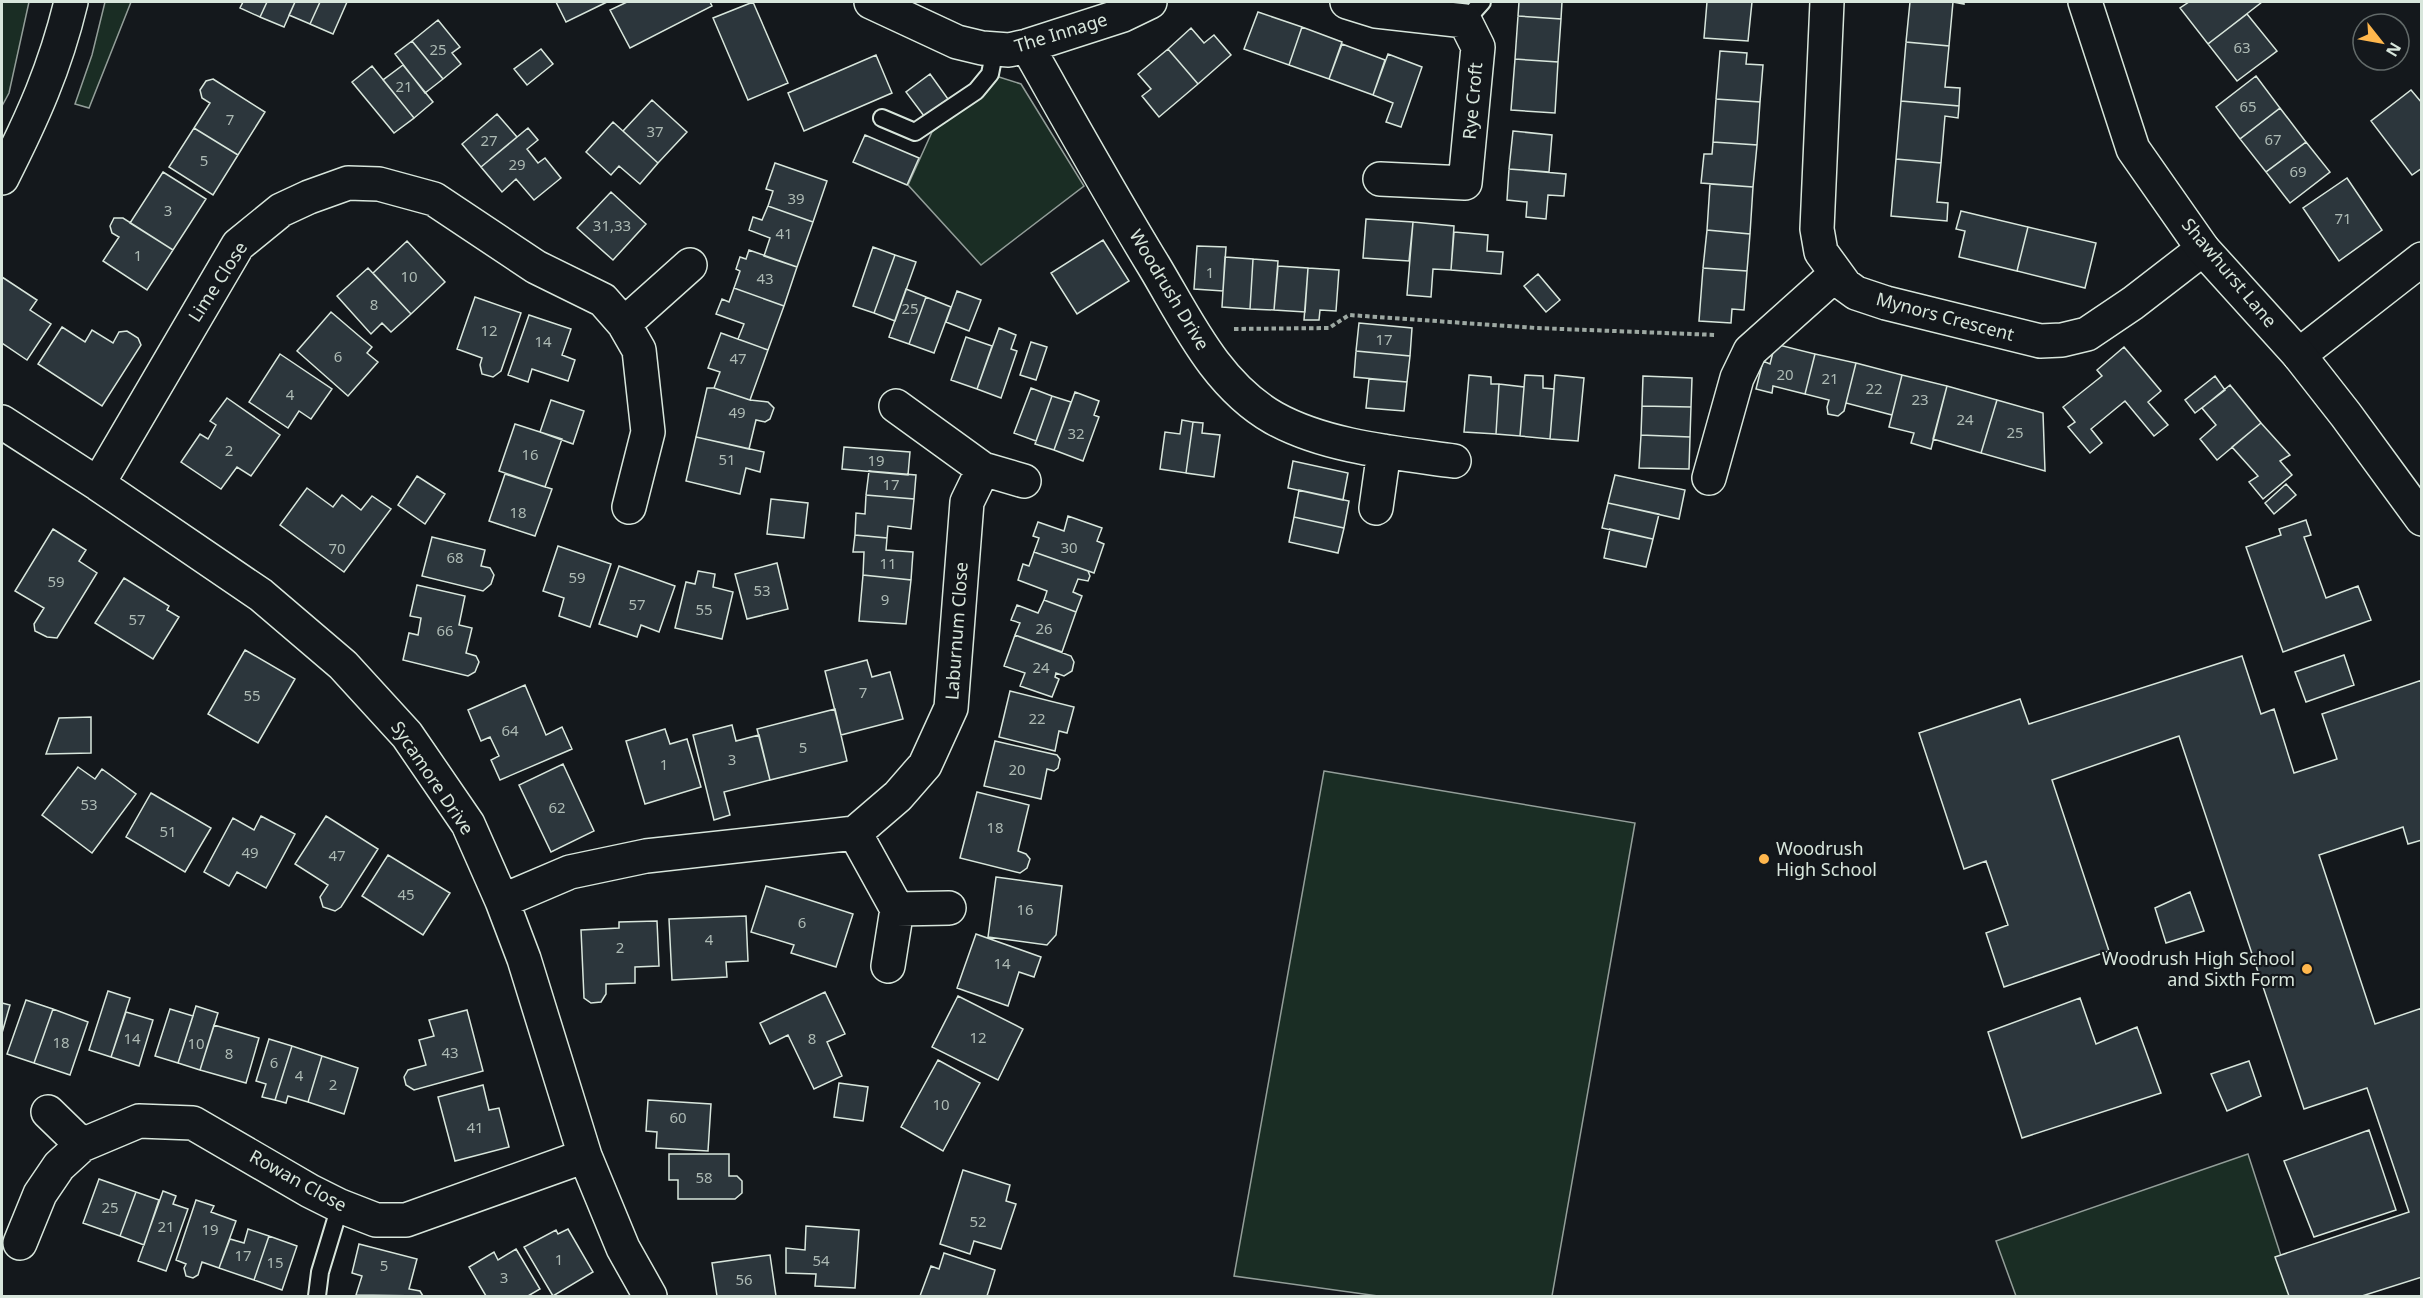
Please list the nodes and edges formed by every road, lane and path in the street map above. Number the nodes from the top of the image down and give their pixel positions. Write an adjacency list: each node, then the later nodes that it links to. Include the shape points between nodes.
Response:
1 (71, 2): 11 (street, via 60,49)
2 (871, 2): 9 (street, The Innage, via 957,42)
3 (1150, 2): 8 (street, The Innage, via 1123,15)
4 (1347, 2): 7 (street, Rye Croft, via 1376,10)
5 (1827, 2): 16 (street, Mynors Crescent, via 1817,230 1821,252)
6 (2085, 2): 13 (street, Shawhurst Lane, via 2133,149)
7 (1474, 11): 12 (street, Rye Croft, via 1478,47 1465,183)
8 (1027, 46): 9 (street, The Innage); 18 (street, Woodrush Drive)
9 (995, 49): 10 (lane, via 990,74 976,91 915,132)
10 (882, 118)
11 (2, 178)
12 (1380, 179)
13 (2203, 249): 16 (street, Mynors Crescent, via 2087,334 2062,340 2040,341 1886,303 1856,292); 20 (street, Shawhurst Lane)
14 (2421, 259): 20 (street)
15 (690, 265): 17 (street)
16 (1836, 274): 26 (street, via 1750,351 1737,378)
17 (624, 324): 28 (street, Lime Close, via 603,300 536,267 434,199 379,184 348,183 281,210 238,245); 29 (street, Lime Close, via 639,350 648,432)
18 (1192, 329): 19 (path, via 1329,328 1349,315); 23 (street, Woodrush Drive, via 1218,371 1274,418 1323,438)
19 (1721, 336)
20 (2299, 355): 31 (street, Shawhurst Lane)
21 (896, 406): 25 (street)
22 (2, 422): 28 (street, Sycamore Drive)
23 (1384, 451): 24 (street, Woodrush Drive); 30 (street)
24 (1454, 461)
25 (983, 469): 27 (street); 32 (street, Laburnum Close, via 967,502 951,708 925,765 898,796)
26 (1709, 478)
27 (1024, 481)
28 (98, 484): 33 (street, Sycamore Drive, via 261,595 343,665 407,735 468,824)
29 (629, 507)
30 (1376, 508)
31 (2421, 519)
32 (855, 833): 33 (street, via 646,856 570,872); 35 (street)
33 (502, 901): 39 (street, Sycamore Drive)
34 (950, 908): 35 (street)
35 (897, 909): 36 (street)
36 (888, 966)
37 (48, 1112): 38 (street)
38 (82, 1145): 40 (street, Rowan Close, via 139,1121 193,1123); 41 (street, Rowan Close, via 50,1178)
39 (585, 1156): 40 (street, Rowan Close, via 406,1220 376,1220); 43 (street, Sycamore Drive, via 623,1248)
40 (340, 1206): 42 (lane, via 320,1272)
41 (20, 1243)
42 (317, 1296)
43 (650, 1296)

